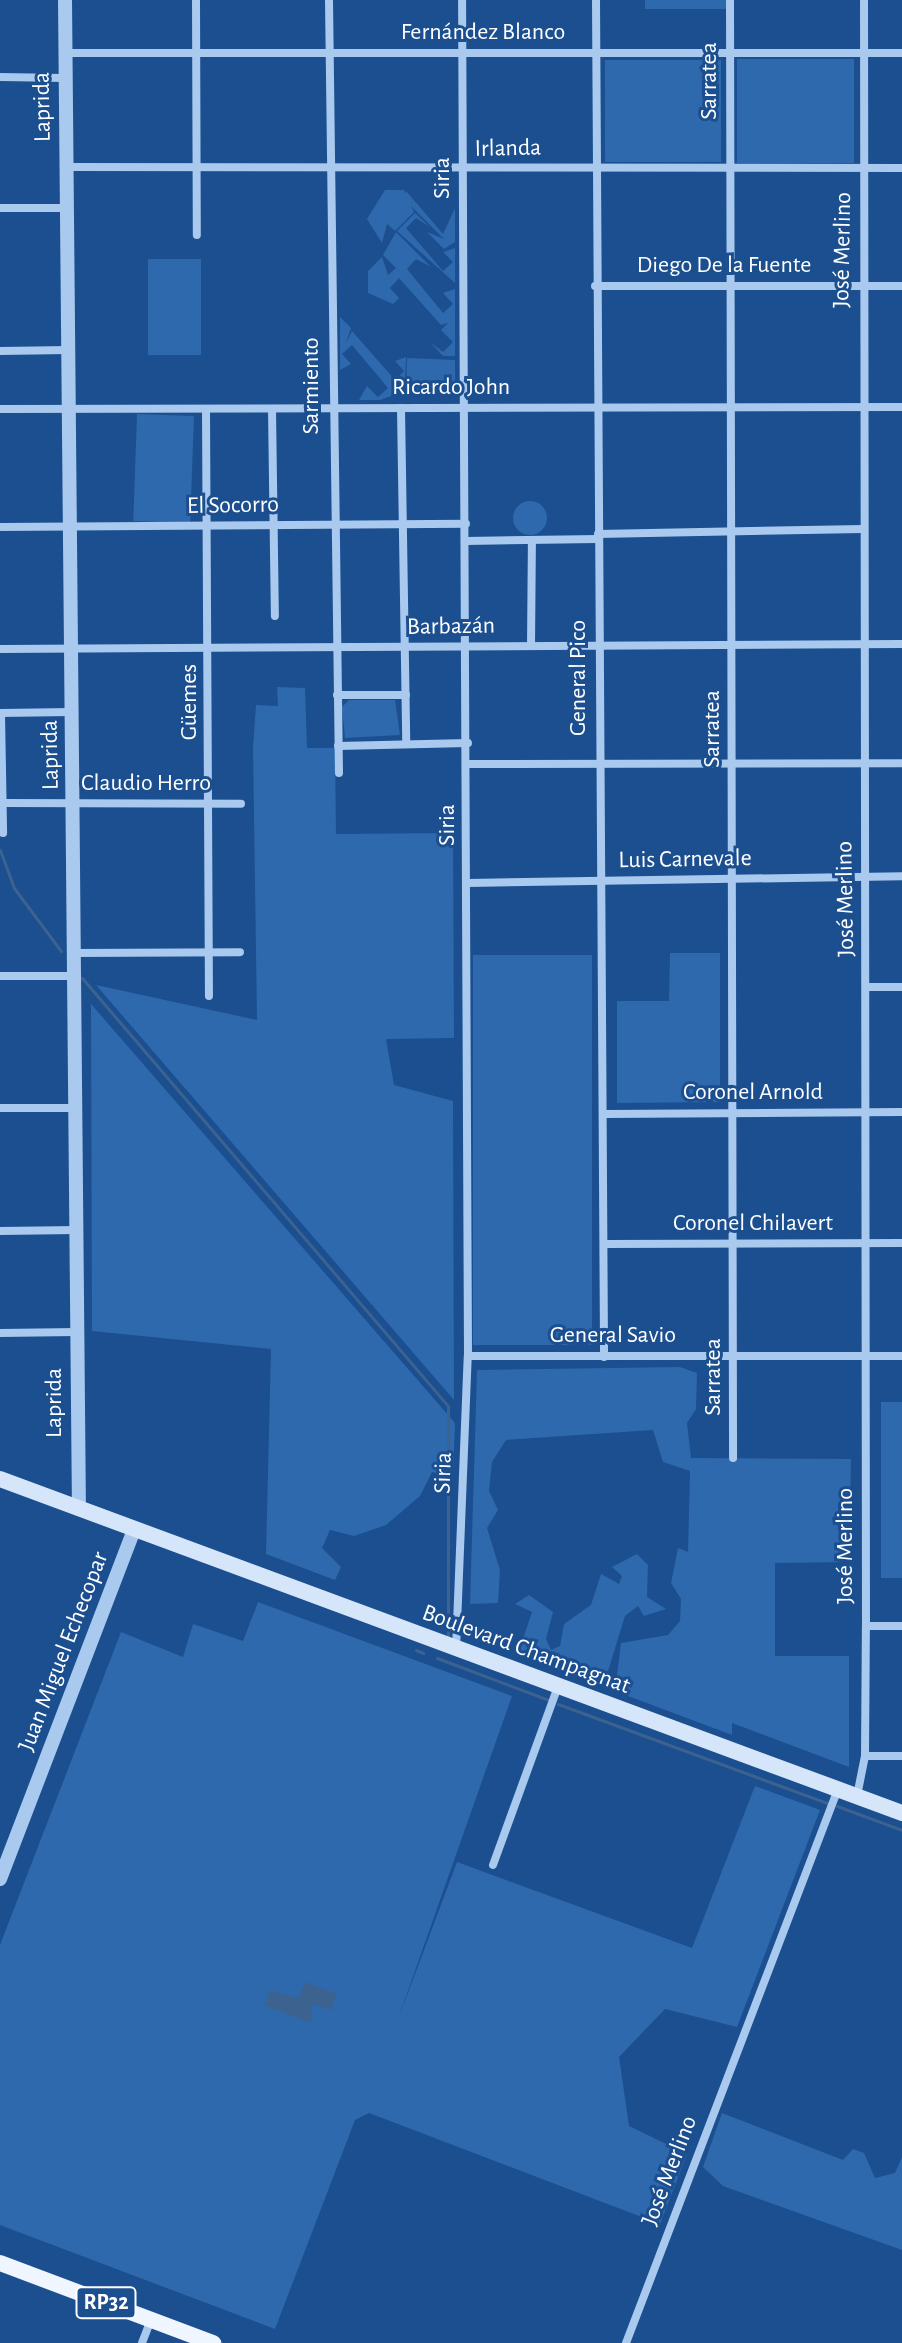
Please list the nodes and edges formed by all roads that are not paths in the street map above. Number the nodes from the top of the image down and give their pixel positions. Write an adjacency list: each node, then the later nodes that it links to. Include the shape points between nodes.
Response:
1 (65, 0): 9 (street, Laprida)
2 (196, 0): 10 (street)
3 (329, 0): 11 (street, Sarmiento)
4 (462, 0): 12 (street, Siria)
5 (596, 0): 13 (street, General Pico)
6 (730, 0): 8 (street, Sarratea)
7 (864, 0): 14 (street, José Merlino)
8 (730, 52): 13 (street, Fernández Blanco); 14 (street, Fernández Blanco); 23 (street, Sarratea)
9 (64, 53): 10 (street, Fernández Blanco); 17 (street, Laprida)
10 (196, 53): 11 (street, Fernández Blanco); 19 (street)
11 (329, 53): 12 (street, Fernández Blanco); 24 (street, Sarmiento)
12 (462, 53): 13 (street, Fernández Blanco); 25 (street, Siria)
13 (596, 53): 20 (street, General Pico)
14 (863, 53): 15 (street, Fernández Blanco); 21 (street, José Merlino)
15 (902, 53)
16 (0, 77): 17 (street)
17 (64, 78): 18 (street, Laprida)
18 (67, 167): 19 (street, Irlanda); 27 (street, Laprida)
19 (197, 167): 24 (street, Irlanda); 28 (street)
20 (597, 167): 23 (street, Irlanda); 25 (street, Irlanda); 30 (street, General Pico)
21 (864, 168): 22 (street, Irlanda); 23 (street, Irlanda); 29 (street, José Merlino)
22 (902, 168)
23 (729, 169): 32 (street, Sarratea)
24 (331, 170): 25 (street, Irlanda); 44 (street, Sarmiento)
25 (463, 170): 45 (street, Siria)
26 (0, 208): 27 (street)
27 (68, 208): 33 (street, Laprida)
28 (197, 235)
29 (862, 285): 31 (street, Diego De la Fuente); 32 (street, Diego De la Fuente); 36 (street, José Merlino)
30 (595, 286): 32 (street, Diego De la Fuente); 39 (street, General Pico)
31 (902, 286)
32 (728, 287): 35 (street, Sarratea)
33 (70, 350): 34 (street); 41 (street, Laprida)
34 (0, 351)
35 (727, 407): 36 (street, Ricardo John); 39 (street, Ricardo John); 54 (street, Sarratea)
36 (862, 407): 37 (street, Ricardo John); 53 (street, José Merlino)
37 (902, 407)
38 (401, 408): 44 (street, Ricardo John); 45 (street, Ricardo John); 46 (street)
39 (596, 408): 45 (street, Ricardo John); 55 (street, General Pico)
40 (0, 409): 41 (street, Ricardo John)
41 (69, 409): 42 (street, Ricardo John); 51 (street, Laprida)
42 (206, 409): 43 (street, Ricardo John); 52 (street, Güemes)
43 (272, 409): 44 (street, Ricardo John); 49 (street)
44 (332, 409): 48 (street, Sarmiento)
45 (464, 409): 47 (street, Siria)
46 (404, 524): 47 (street, El Socorro); 48 (street, El Socorro); 65 (street)
47 (466, 524): 57 (street, Siria)
48 (334, 525): 49 (street, El Socorro); 68 (street, Sarmiento)
49 (273, 526): 52 (street, El Socorro); 58 (street)
50 (0, 527): 51 (street, El Socorro)
51 (71, 527): 52 (street, El Socorro); 66 (street, Laprida)
52 (207, 527): 67 (street, Güemes)
53 (863, 529): 54 (street); 59 (street, José Merlino)
54 (730, 530): 55 (street); 64 (street, Sarratea)
55 (598, 537): 56 (street); 63 (street, General Pico)
56 (532, 540): 57 (street); 62 (street)
57 (466, 541): 61 (street, Siria)
58 (275, 616)
59 (863, 644): 60 (street, Barbazán); 64 (street, Barbazán); 78 (street, José Merlino)
60 (902, 644)
61 (468, 646): 62 (street, Barbazán); 65 (street, Barbazán); 74 (street, Siria)
62 (531, 646): 63 (street, Barbazán)
63 (599, 646): 64 (street, Barbazán); 81 (street, General Pico)
64 (733, 646): 77 (street, Sarratea)
65 (406, 647): 68 (street, Barbazán); 71 (street)
66 (70, 648): 67 (street, Barbazán); 69 (street, Barbazán); 72 (street, Laprida)
67 (210, 648): 68 (street, Barbazán); 85 (street, Güemes)
68 (336, 648): 70 (street, Sarmiento)
69 (0, 649)
70 (337, 695): 71 (street); 76 (street, Sarmiento)
71 (406, 695): 75 (street)
72 (72, 712): 73 (street); 84 (street, Laprida)
73 (0, 713): 83 (street)
74 (468, 743): 75 (street); 80 (street, Siria)
75 (406, 744): 76 (street)
76 (338, 746): 82 (street, Sarmiento)
77 (734, 763): 78 (street); 81 (street); 90 (street, Sarratea)
78 (864, 763): 79 (street); 89 (street, José Merlino)
79 (902, 763)
80 (468, 764): 81 (street); 92 (street, Siria)
81 (598, 764): 91 (street, General Pico)
82 (339, 773)
83 (2, 797): 84 (street, Claudio Herro); 87 (street)
84 (74, 804): 85 (street, Claudio Herro); 95 (street, Laprida)
85 (210, 804): 86 (street, Claudio Herro); 93 (street, Güemes)
86 (241, 804)
87 (3, 833)
88 (902, 876): 89 (street, Luis Carnevale)
89 (865, 877): 90 (street, Luis Carnevale); 98 (street, José Merlino)
90 (734, 879): 91 (street, Luis Carnevale); 105 (street, Sarratea)
91 (601, 881): 92 (street, Luis Carnevale); 106 (street, General Pico)
92 (468, 883): 115 (street, Siria)
93 (210, 952): 94 (street); 95 (street); 100 (street, Güemes)
94 (240, 952)
95 (73, 953): 97 (street, Laprida)
96 (0, 976): 97 (street)
97 (73, 976): 102 (street, Laprida)
98 (867, 987): 99 (street); 103 (street, José Merlino)
99 (902, 987)
100 (209, 996)
101 (0, 1108): 102 (street)
102 (75, 1108): 107 (street, Laprida)
103 (867, 1112): 104 (street, Coronel Arnold); 105 (street, Coronel Arnold); 109 (street, José Merlino)
104 (902, 1112)
105 (734, 1113): 106 (street, Coronel Arnold); 112 (street, Sarratea)
106 (604, 1114): 111 (street, General Pico)
107 (77, 1230): 108 (street); 113 (street, Laprida)
108 (0, 1231)
109 (866, 1243): 110 (street, Coronel Chilavert); 112 (street, Coronel Chilavert); 119 (street, José Merlino)
110 (902, 1243)
111 (604, 1244): 112 (street, Coronel Chilavert); 118 (street, General Pico)
112 (735, 1244): 116 (street, Sarratea)
113 (77, 1332): 114 (street); 122 (street, Laprida)
114 (0, 1333)
115 (468, 1356): 118 (street, General Savio); 126 (street, Siria)
116 (734, 1356): 118 (street, General Savio); 119 (street, General Savio); 120 (street, Sarratea)
117 (902, 1356): 119 (street, General Savio)
118 (604, 1357)
119 (865, 1357): 124 (street, José Merlino)
120 (733, 1458)
121 (0, 1479): 122 (main road, Boulevard Champagnat)
122 (79, 1509): 123 (main road, Boulevard Champagnat)
123 (134, 1530): 126 (main road, Boulevard Champagnat); 134 (street, Juan Miguel Echecopar)
124 (866, 1626): 125 (street); 128 (street, José Merlino)
125 (902, 1626)
126 (456, 1650): 127 (main road, Boulevard Champagnat)
127 (558, 1686): 130 (main road, Boulevard Champagnat); 133 (street)
128 (865, 1756): 129 (street); 131 (street, José Merlino)
129 (902, 1756)
130 (838, 1789): 131 (main road, Boulevard Champagnat); 139 (street, José Merlino)
131 (857, 1796): 132 (main road, Boulevard Champagnat)
132 (902, 1813)
133 (493, 1865)
134 (0, 1879)
135 (0, 2263): 136 (main road, RP32)
136 (151, 2320): 137 (street); 138 (main road, RP32)
137 (142, 2343)
138 (213, 2343)
139 (626, 2343)

